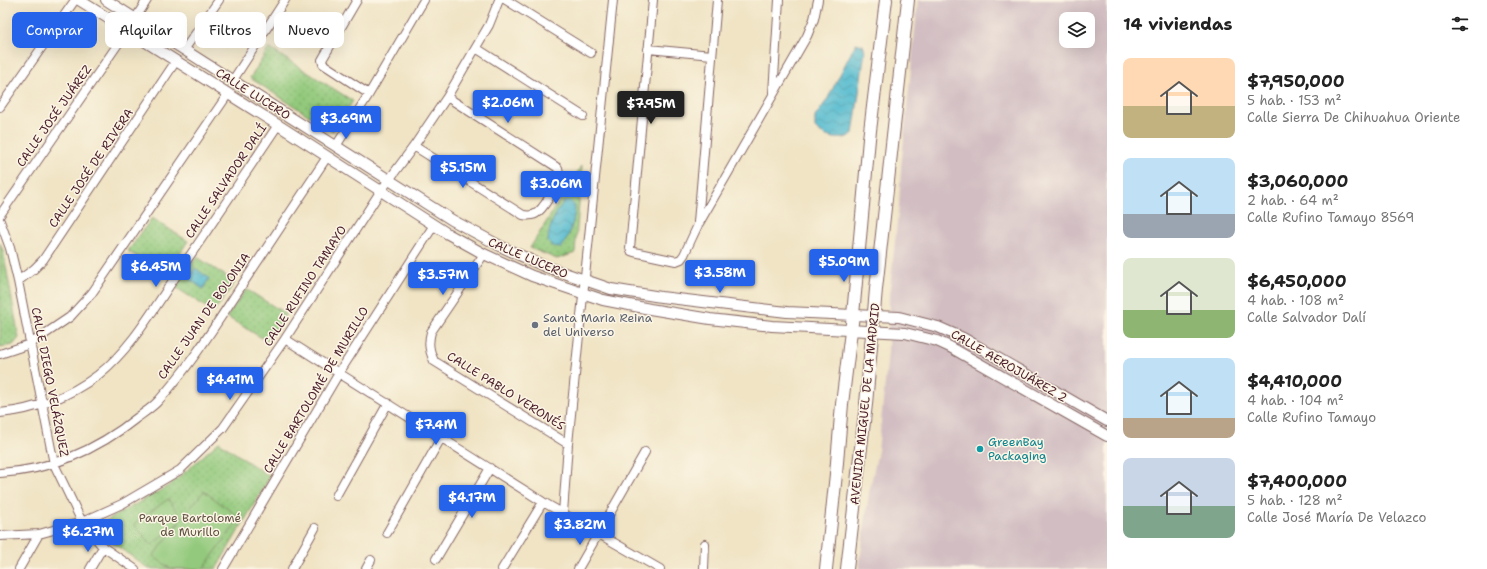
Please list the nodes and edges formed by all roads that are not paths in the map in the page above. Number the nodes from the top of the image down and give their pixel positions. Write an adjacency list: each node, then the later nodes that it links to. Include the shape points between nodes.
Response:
1 (75, 0): 35 (street)
2 (79, 0): 20 (street, CALLE LUCERO)
3 (106, 0): 18 (street, CALLE LUCERO)
4 (147, 0): 19 (street)
5 (219, 0): 26 (street)
6 (284, 0): 30 (street)
7 (358, 0): 32 (street, via 322,60 323,64)
8 (424, 0): 32 (street)
9 (499, 0): 24 (street, CALLE RUFINO TAMAYO)
10 (506, 0): 27 (street)
11 (613, 0): 49 (street)
12 (653, 0): 25 (street)
13 (717, 0): 28 (street)
14 (779, 0): 33 (street)
15 (818, 0): 33 (street, via 807,36)
16 (886, 0): 51 (main road, AVENIDA MIGUEL DE LA MADRID, via 869,139)
17 (908, 0): 52 (main road, AVENIDA MIGUEL DE LA MADRID)
18 (124, 12)
19 (139, 12)
20 (105, 17)
21 (115, 48): 43 (street, CALLE JOSÉ JUÁREZ)
22 (155, 48): 29 (street, CALLE LUCERO)
23 (181, 48): 26 (street, CALLE LUCERO)
24 (476, 48): 34 (street, CALLE RUFINO TAMAYO); 36 (street)
25 (648, 49): 28 (street); 46 (street, via 630,237 631,251 673,261 681,259)
26 (184, 50): 30 (street, CALLE LUCERO)
27 (592, 53)
28 (712, 55): 46 (street)
29 (176, 61): 31 (street, CALLE LUCERO); 48 (street, CALLE JOSÉ DE RIVERA, via 43,260)
30 (232, 80): 38 (street, CALLE LUCERO)
31 (228, 94): 37 (street, CALLE LUCERO); 58 (street, via 92,293 70,317)
32 (369, 94): 38 (street)
33 (772, 95): 46 (street)
34 (447, 97): 39 (street, CALLE RUFINO TAMAYO); 39 (street, via 558,168 558,182 541,210 533,215 523,215)
35 (0, 108)
36 (583, 116)
37 (278, 125): 40 (street, CALLE LUCERO); 62 (street, CALLE SALVADOR DALÍ, via 126,348 98,374 73,390)
38 (336, 146): 41 (street, CALLE LUCERO)
39 (414, 146): 41 (street, CALLE RUFINO TAMAYO)
40 (327, 157): 42 (street, CALLE LUCERO); 69 (street, CALLE JUAN DE BOLONIA, via 210,333 158,401 118,434)
41 (389, 181): 42 (street, CALLE RUFINO TAMAYO); 49 (street, CALLE LUCERO, via 504,248)
42 (380, 192): 45 (street, CALLE LUCERO); 57 (street, CALLE RUFINO TAMAYO)
43 (0, 215)
44 (0, 221): 48 (street, CALLE DIEGO VELÁZQUEZ)
45 (434, 225): 47 (street, CALLE LUCERO); 60 (street, CALLE BARTOLOMÉ DE MURILLO)
46 (698, 225)
47 (484, 254): 50 (street, CALLE LUCERO, via 532,276); 67 (street, CALLE PABLO VERONÉS, via 431,332 430,352 434,360)
48 (18, 281): 58 (street, CALLE DIEGO VELÁZQUEZ)
49 (585, 281): 50 (street); 51 (street, CALLE AEROJUÁREZ 2, via 611,289 718,305)
50 (584, 294): 54 (street, CALLE AEROJUÁREZ 2, via 603,300 710,319); 67 (street)
51 (853, 315): 52 (street, CALLE AEROJUÁREZ 2); 54 (main road, AVENIDA MIGUEL DE LA MADRID)
52 (874, 316): 53 (street, CALLE AEROJUÁREZ 2); 55 (main road, AVENIDA MIGUEL DE LA MADRID)
53 (899, 317): 56 (street); 64 (street, CALLE AEROJUÁREZ 2, via 938,327 963,338)
54 (850, 331): 55 (street, CALLE AEROJUÁREZ 2); 95 (main road, AVENIDA MIGUEL DE LA MADRID)
55 (872, 332): 56 (street, CALLE AEROJUÁREZ 2); 96 (main road, AVENIDA MIGUEL DE LA MADRID)
56 (897, 332): 65 (street, CALLE AEROJUÁREZ 2, via 922,336 950,347)
57 (286, 339): 60 (street); 75 (street, CALLE RUFINO TAMAYO, via 223,428 180,470 122,504)
58 (30, 344): 59 (street); 62 (street, CALLE DIEGO VELÁZQUEZ)
59 (0, 354)
60 (339, 373): 61 (street); 89 (street, CALLE BARTOLOMÉ DE MURILLO)
61 (388, 404): 66 (street); 72 (street)
62 (41, 405): 63 (street, CALLE SALVADOR DALÍ); 69 (street, CALLE DIEGO VELÁZQUEZ)
63 (0, 413)
64 (1107, 421)
65 (1107, 436)
66 (442, 438): 70 (street); 77 (street)
67 (568, 444): 74 (street)
68 (645, 452): 79 (street)
69 (54, 464): 71 (street, CALLE JUAN DE BOLONIA); 75 (street, CALLE DIEGO VELÁZQUEZ)
70 (490, 468): 73 (street); 84 (street)
71 (0, 473)
72 (336, 496)
73 (543, 502): 74 (street); 92 (street)
74 (563, 513): 79 (street)
75 (82, 522): 78 (street, CALLE RUFINO TAMAYO); 82 (street, CALLE DIEGO VELÁZQUEZ)
76 (315, 528): 90 (street)
77 (387, 533)
78 (38, 534): 80 (street, CALLE RUFINO TAMAYO); 86 (street)
79 (599, 534): 85 (street); 93 (street)
80 (0, 536)
81 (705, 544): 94 (street)
82 (103, 547): 87 (street); 88 (street, CALLE DIEGO VELÁZQUEZ)
83 (370, 560): 91 (street)
84 (436, 560)
85 (656, 568)
86 (19, 569)
87 (90, 569)
88 (135, 569)
89 (223, 569)
90 (292, 569)
91 (366, 569)
92 (502, 569)
93 (578, 569)
94 (704, 569)
95 (826, 569)
96 (847, 569)

